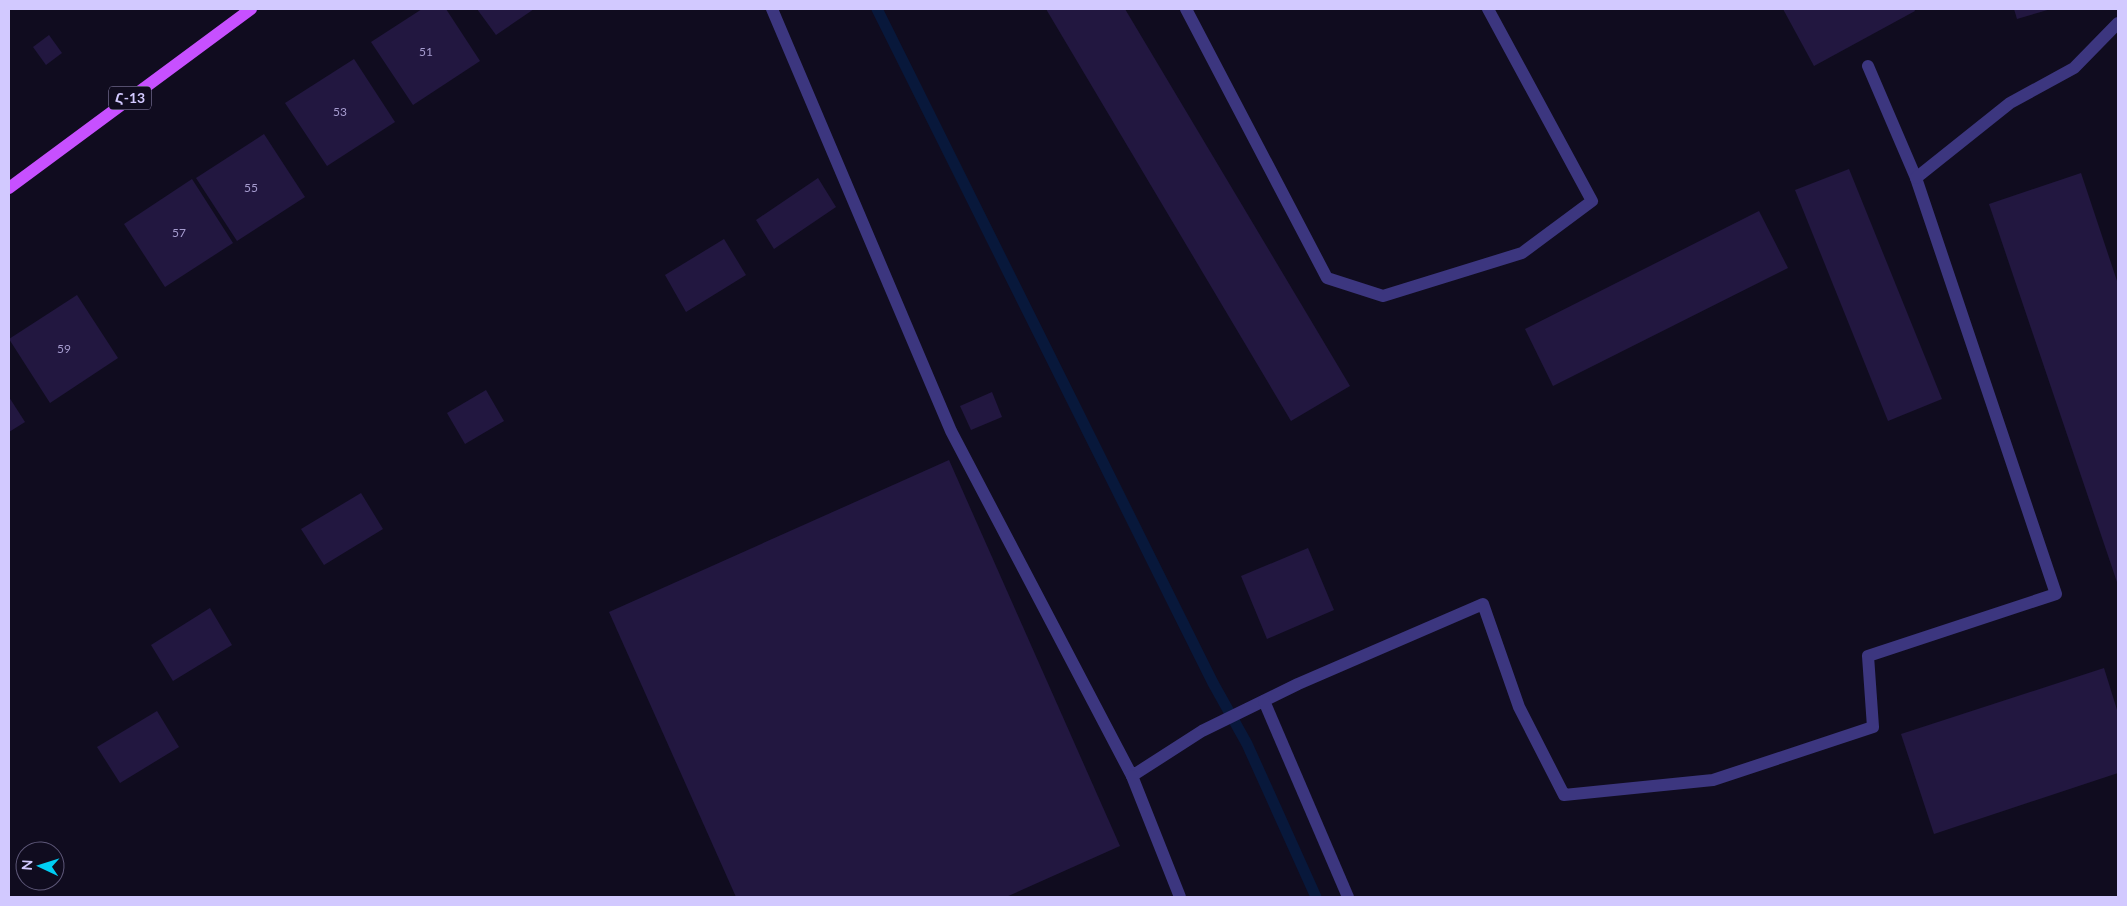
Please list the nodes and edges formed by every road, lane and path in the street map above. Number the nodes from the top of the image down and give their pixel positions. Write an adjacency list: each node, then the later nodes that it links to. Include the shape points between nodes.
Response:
1 (250, 9): 8 (main road, Հ-13)
2 (772, 9): 10 (lane, via 951,431)
3 (1186, 9): 4 (lane, via 1327,278 1383,296 1522,254 1592,201)
4 (1488, 9)
5 (2118, 23): 7 (lane, via 2074,68 2010,103)
6 (1868, 66): 7 (lane)
7 (1916, 178): 9 (lane, via 2056,594 1868,656 1873,727 1713,780 1564,795 1519,707 1483,604)
8 (9, 188)
9 (1264, 701): 10 (lane, via 1202,730); 12 (lane)
10 (1132, 776): 11 (lane)
11 (1180, 897)
12 (1348, 897)

